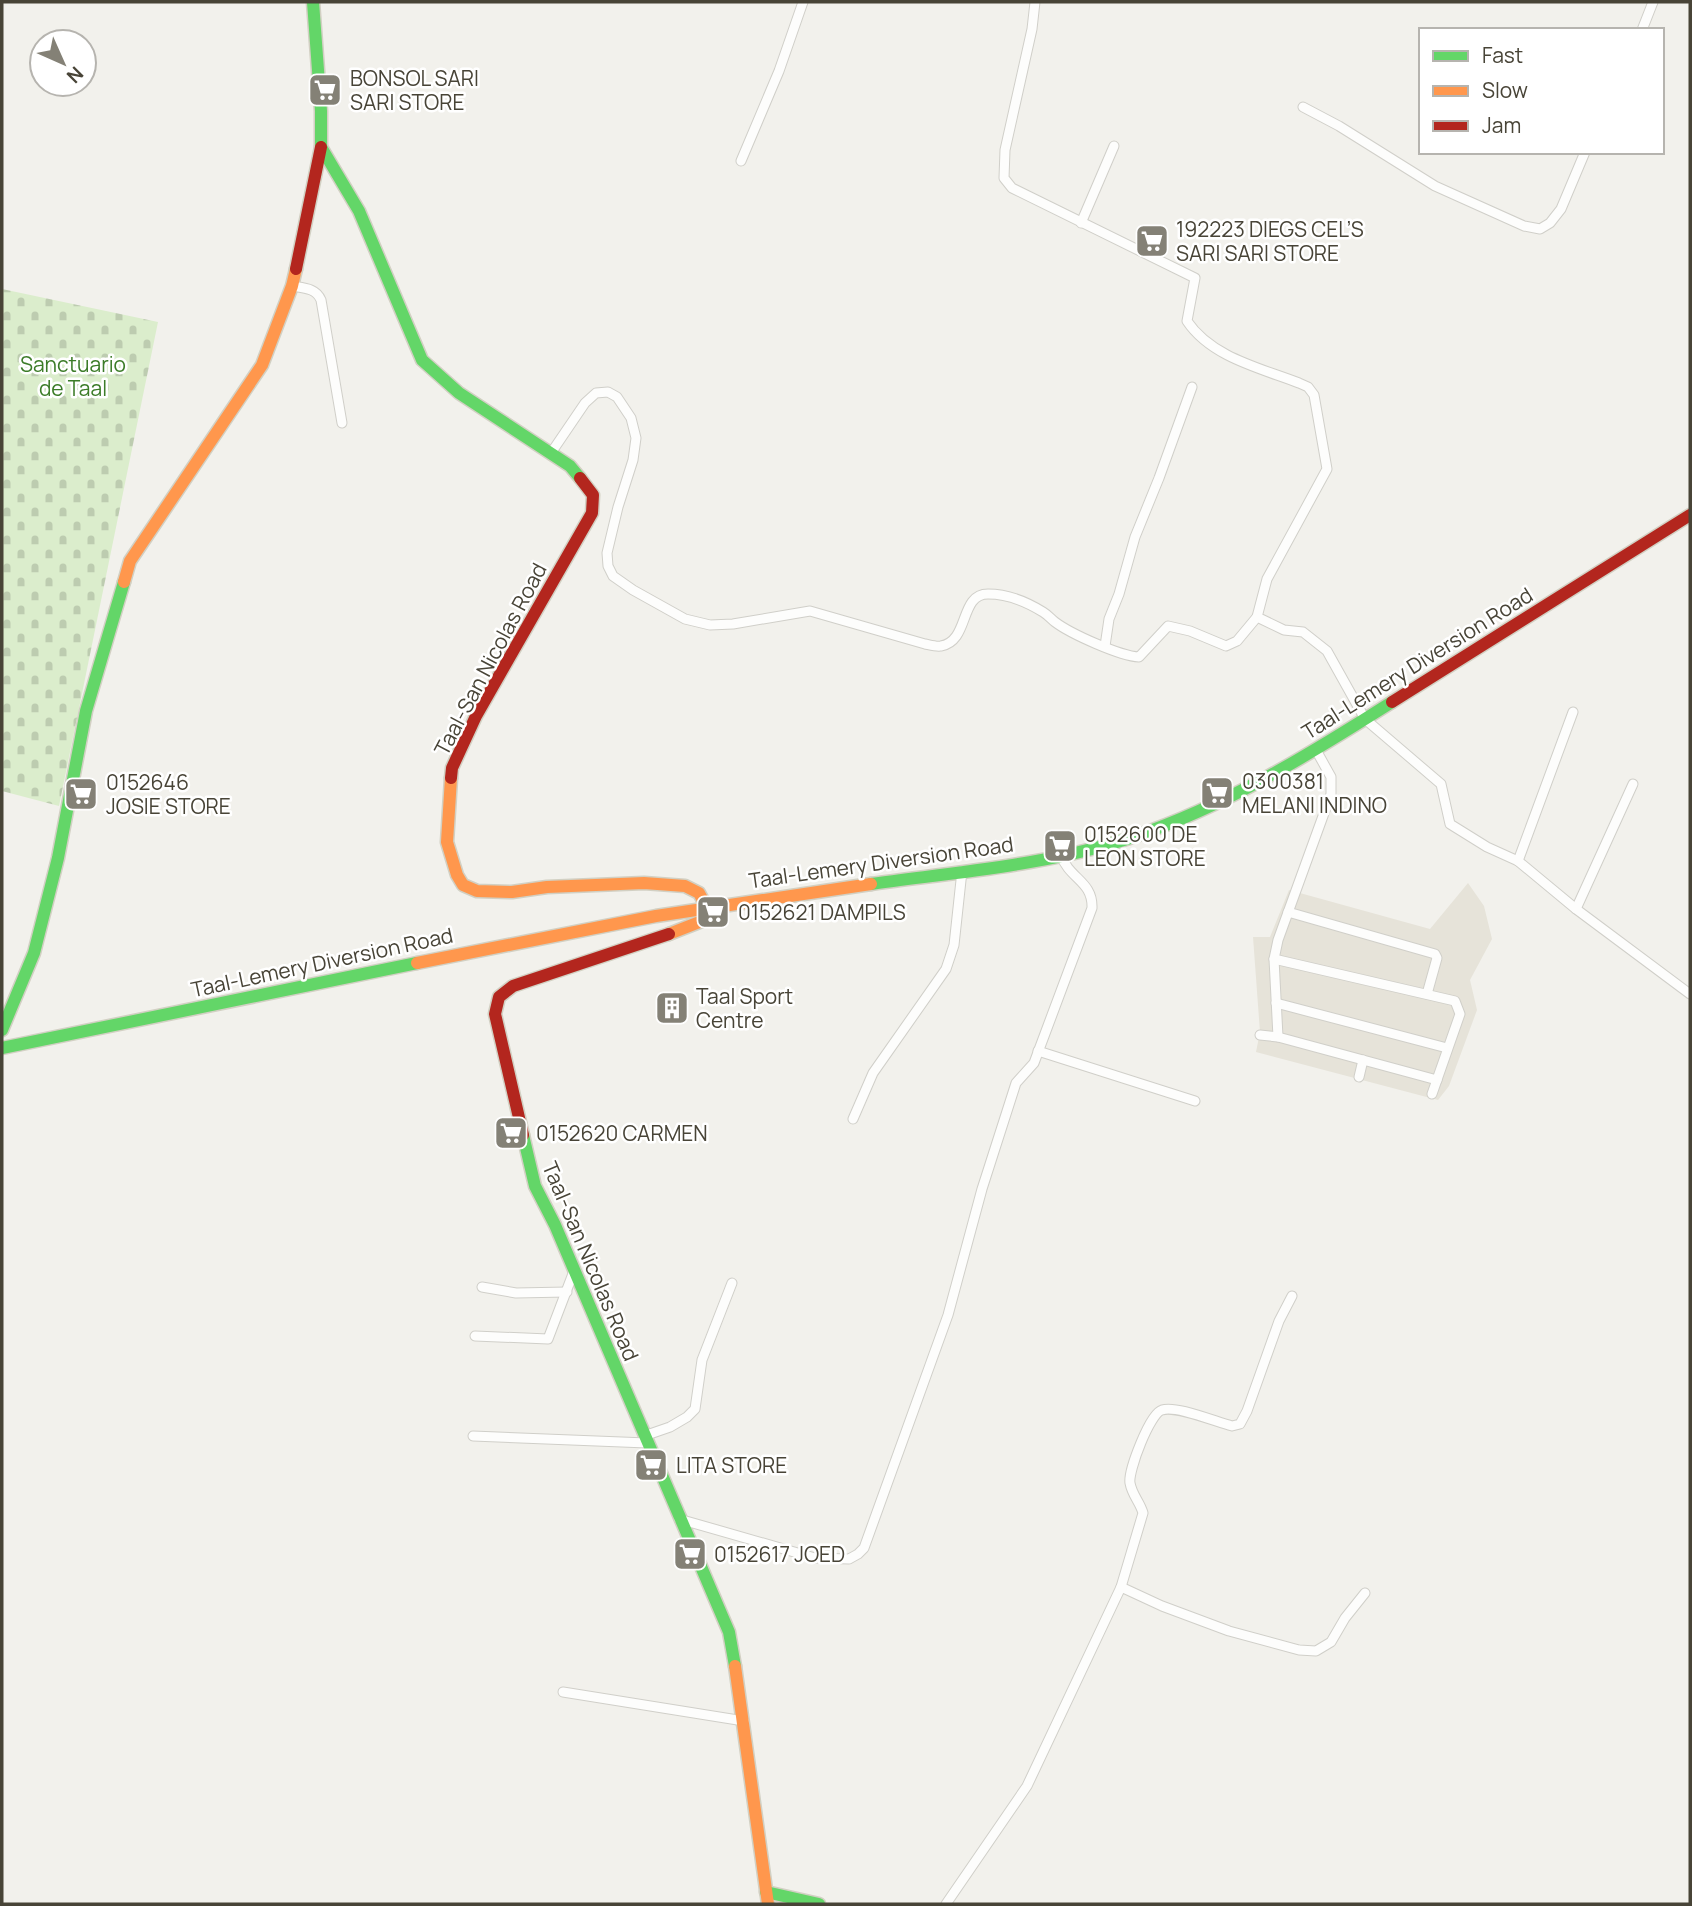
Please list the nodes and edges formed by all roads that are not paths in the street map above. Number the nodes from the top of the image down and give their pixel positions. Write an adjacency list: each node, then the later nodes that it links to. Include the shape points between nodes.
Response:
1 (313, 2): 8 (main road)
2 (803, 2): 10 (street)
3 (1035, 2): 11 (street, via 1005,150 1004,178 1012,188)
4 (1653, 2): 5 (street)
5 (1643, 28)
6 (1303, 107): 9 (street, via 1435,186 1540,229 1561,209)
7 (1114, 145): 11 (street)
8 (321, 147): 12 (main road); 15 (main road, Taal-San Nicolas Road, via 359,211 422,360 460,393)
9 (1584, 154)
10 (741, 161)
11 (1081, 223): 17 (street, via 1195,278 1187,321 1195,333 1211,347 1308,387 1314,395 1327,470 1267,579)
12 (292, 286): 14 (street, via 311,289 321,300); 33 (main road, via 262,365 130,561 86,711 58,858 34,953)
13 (1192, 387): 18 (street, via 1135,537)
14 (342, 423)
15 (551, 453): 18 (street, via 590,398 608,392 617,397 631,418 636,439 607,554 608,566 613,576 633,590 698,623 733,624 810,611 942,646 959,635 971,603 985,594 1013,597); 26 (main road, Taal-San Nicolas Road, via 570,466 593,495 592,513 476,716 452,768 447,842 457,875 463,885 477,891 621,883 685,886 699,893)
16 (1690, 515): 20 (main road, Taal-Lemery Diversion Road)
17 (1257, 617): 18 (street, via 1237,641 1226,646 1168,626 1139,657); 20 (street, via 1284,630 1303,632 1327,651)
18 (1105, 646)
19 (1573, 712): 24 (street)
20 (1365, 719): 21 (main road, Taal-Lemery Diversion Road); 24 (street, via 1441,784 1450,824)
21 (1316, 750): 23 (main road, Taal-Lemery Diversion Road, via 1163,826); 28 (street, via 1331,777 1331,794)
22 (1633, 784): 27 (street)
23 (1061, 855): 25 (main road, Taal-Lemery Diversion Road); 38 (street, via 1065,867 1090,891 1092,908)
24 (1518, 861): 27 (street)
25 (962, 871): 26 (main road, Taal-Lemery Diversion Road); 44 (street, via 954,945 946,969 873,1073)
26 (706, 906): 36 (main road, Taal-Lemery Diversion Road); 45 (main road, Taal-San Nicolas Road, via 702,921 692,926 513,986 495,1005 496,1027 535,1186)
27 (1576, 909): 31 (street)
28 (1288, 912): 29 (street); 30 (street, via 1435,954)
29 (1274, 959): 30 (street); 32 (street)
30 (1427, 994): 37 (street, via 1458,1004 1460,1014)
31 (1690, 994)
32 (1276, 1003): 35 (street); 37 (street)
33 (2, 1030)
34 (1260, 1035): 35 (street)
35 (1278, 1037): 39 (street)
36 (2, 1048)
37 (1447, 1048): 41 (street)
38 (1038, 1051): 43 (street); 53 (street, via 1029,1071 1016,1083 948,1315 864,1548 849,1559 815,1558)
39 (1363, 1060): 40 (street); 41 (street)
40 (1359, 1077)
41 (1437, 1080): 42 (street)
42 (1432, 1094)
43 (1195, 1101)
44 (853, 1119)
45 (574, 1271): 48 (street); 52 (main road, Taal-San Nicolas Road)
46 (732, 1283): 52 (street, via 702,1360 695,1409)
47 (482, 1287): 48 (street, via 516,1293)
48 (567, 1292): 50 (street, via 548,1339)
49 (1292, 1296): 54 (street, via 1240,1424 1232,1426 1170,1409 1157,1412 1151,1421 1129,1476 1143,1513)
50 (475, 1336)
51 (473, 1436): 52 (street)
52 (645, 1439): 53 (main road, Taal-San Nicolas Road)
53 (680, 1519): 57 (main road, Taal-San Nicolas Road, via 729,1632)
54 (1121, 1587): 55 (street, via 1229,1631 1316,1651 1331,1643); 60 (street, via 1027,1786)
55 (1365, 1593)
56 (563, 1692): 57 (street)
57 (744, 1721): 58 (main road, Taal-San Nicolas Road)
58 (767, 1898): 59 (main road)
59 (819, 1904)
60 (946, 1904)

